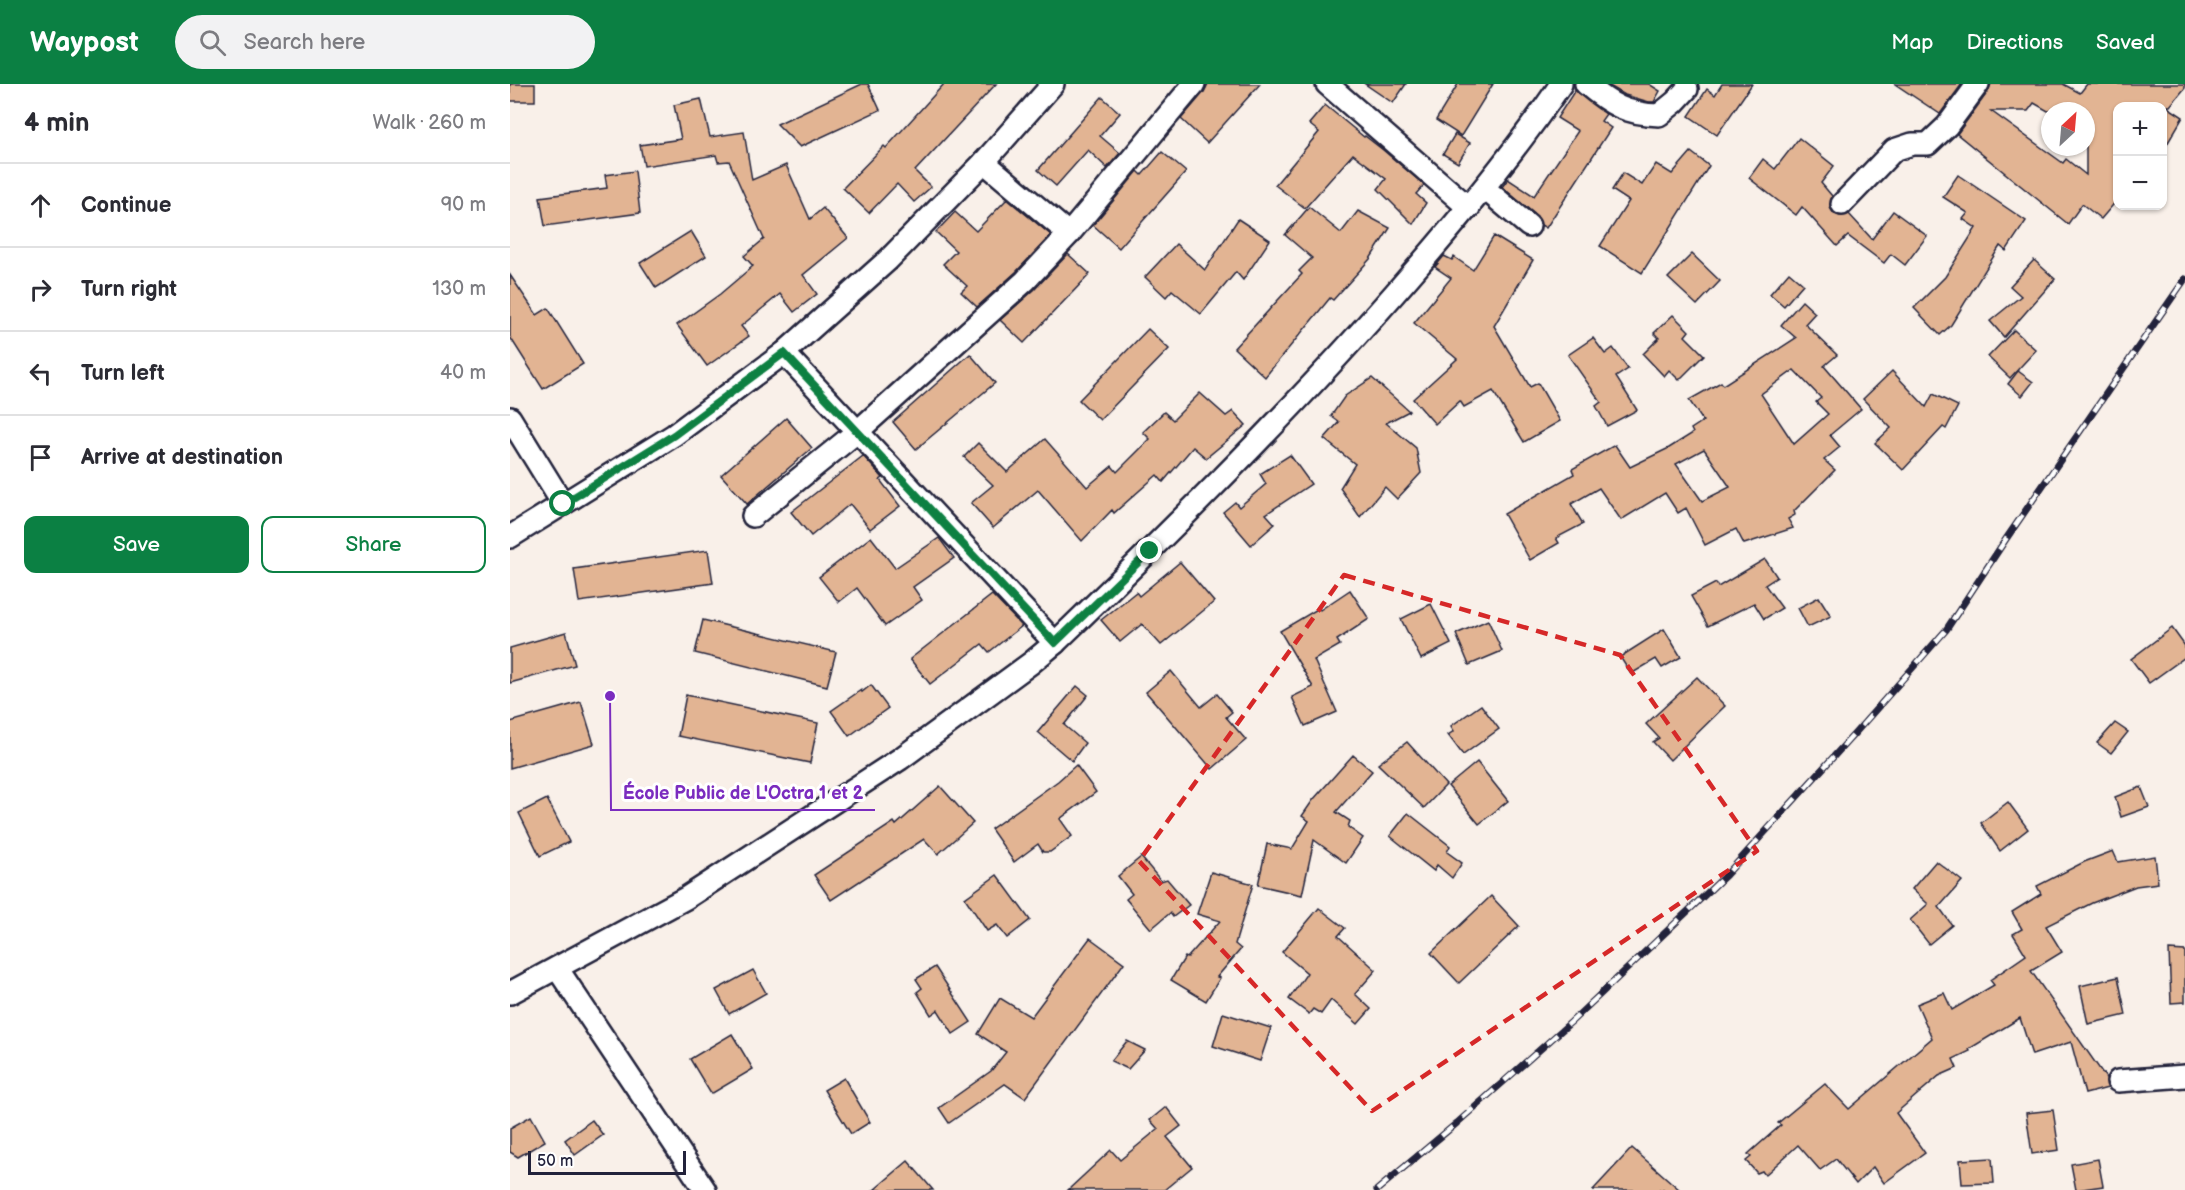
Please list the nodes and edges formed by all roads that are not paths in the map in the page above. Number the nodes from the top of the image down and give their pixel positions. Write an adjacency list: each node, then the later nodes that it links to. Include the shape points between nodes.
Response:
1 (1053, 84): 8 (street)
2 (1194, 84): 13 (street)
3 (1327, 84): 11 (street)
4 (1561, 84): 9 (street)
5 (1586, 84): 7 (street, via 1636,114 1659,115)
6 (1978, 84): 10 (street, via 1947,126 1928,144 1894,150)
7 (1687, 89)
8 (984, 162): 13 (street); 14 (street, via 888,260)
9 (1484, 188): 11 (street); 12 (street)
10 (1842, 204)
11 (1468, 208): 20 (street, via 1351,344 1246,455)
12 (1528, 226)
13 (1069, 234): 16 (street, via 1025,281)
14 (784, 353): 16 (street); 17 (street, via 674,435)
15 (510, 418): 17 (street)
16 (858, 430): 18 (street); 20 (street)
17 (563, 504): 19 (street)
18 (753, 516)
19 (510, 537)
20 (1055, 643): 21 (street, via 900,759 686,897)
21 (557, 968): 22 (street); 25 (street)
22 (510, 993)
23 (2185, 1076): 24 (street)
24 (2118, 1081)
25 (705, 1190)

